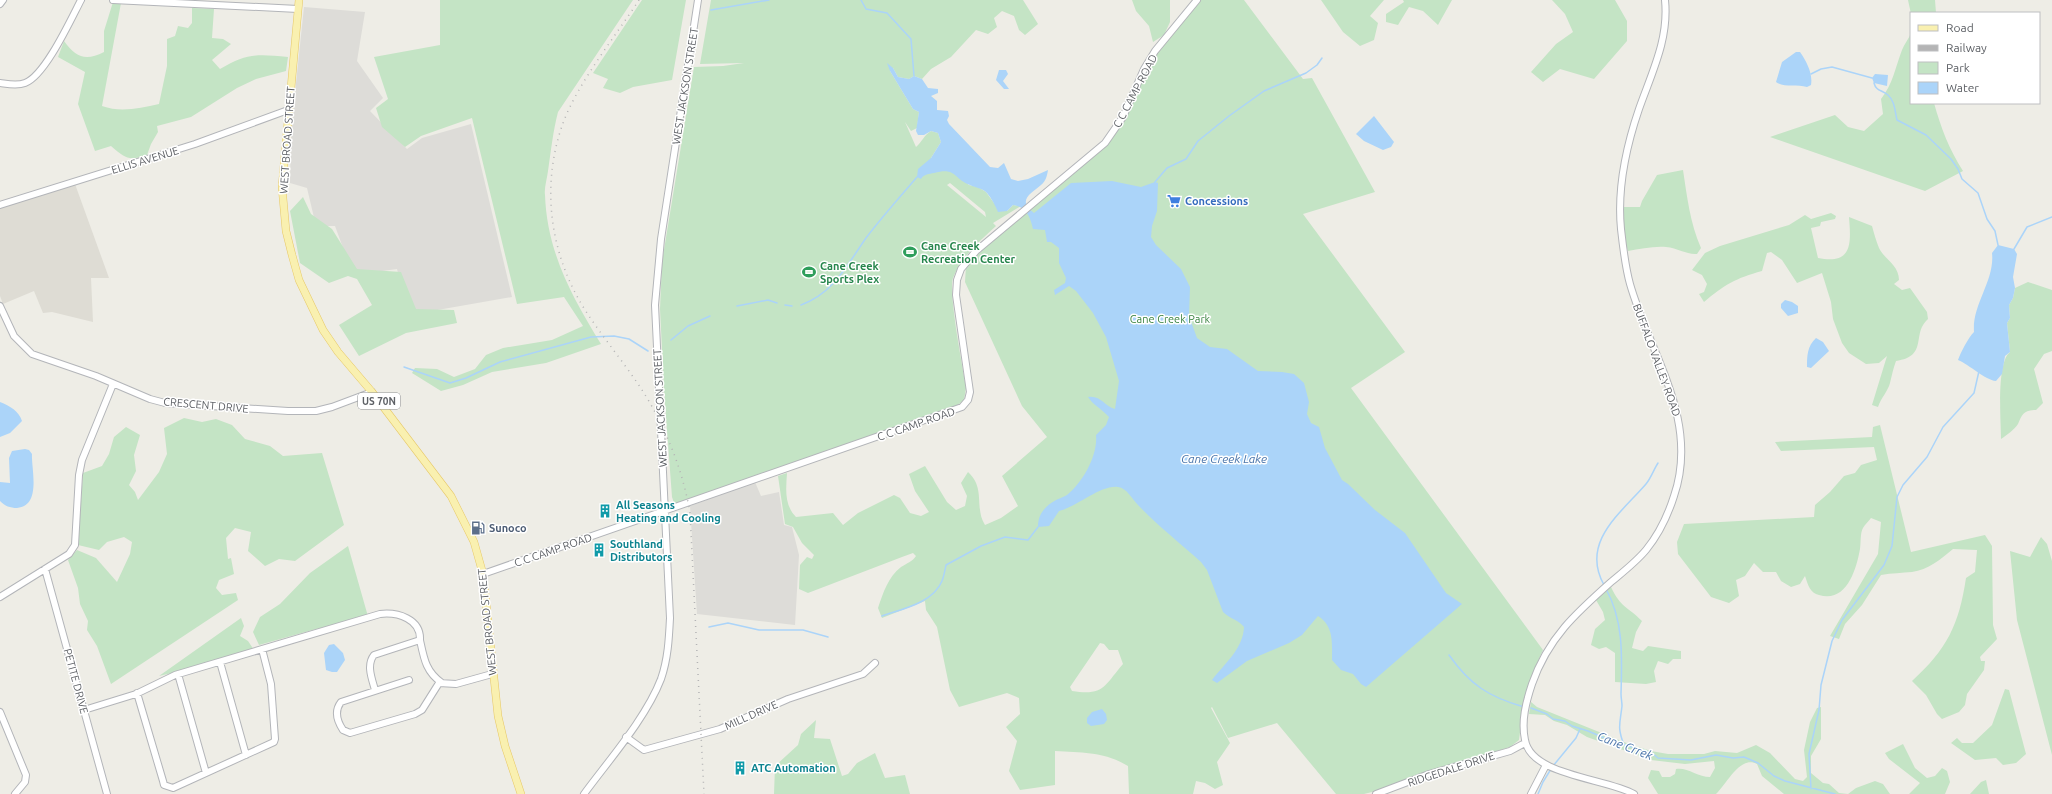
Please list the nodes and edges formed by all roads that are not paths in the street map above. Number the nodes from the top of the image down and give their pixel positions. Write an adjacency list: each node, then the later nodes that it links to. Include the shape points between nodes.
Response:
1 (3, 0): 8 (street)
2 (81, 0): 10 (street, via 62,38 34,78 25,83)
3 (113, 0): 9 (street)
4 (299, 0): 9 (main road, WEST BROAD STREET / US 70N)
5 (698, 0): 16 (street, WEST JACKSON STREET, via 661,239 655,305)
6 (1197, 0): 16 (street, C C CAMP ROAD, via 1155,51 1144,69 1123,117 1105,143 976,251 961,269 956,280 956,295 970,392 962,407 707,498)
7 (1665, 0): 33 (street, BUFFALO VALLEY ROAD, via 1665,29 1661,49 1631,136 1620,198 1621,225 1630,284 1678,416 1682,450 1678,483 1665,518 1646,549 1568,623 1539,663 1525,713)
8 (0, 4)
9 (298, 9): 11 (main road, WEST BROAD STREET / US 70N)
10 (0, 83)
11 (288, 110): 12 (street, ELLIS AVENUE, via 195,144); 15 (main road, WEST BROAD STREET / US 70N, via 282,187 283,209 286,231 298,274 323,330)
12 (0, 205)
13 (0, 306): 14 (street, CRESCENT DRIVE, via 14,336 32,354)
14 (113, 384): 15 (street, CRESCENT DRIVE, via 167,403 288,411 316,411); 17 (street, via 82,460 75,546 69,554)
15 (372, 392): 18 (main road, WEST BROAD STREET / US 70N, via 451,496 474,542)
16 (665, 510): 18 (street, C C CAMP ROAD); 32 (street, WEST JACKSON STREET, via 670,618 668,652 658,685)
17 (45, 569): 19 (street); 30 (street, PETITE DRIVE)
18 (482, 574): 25 (main road, WEST BROAD STREET / US 70N)
19 (0, 597)
20 (420, 640): 21 (street, via 417,627 411,621 390,613); 27 (street, via 427,668); 28 (street, via 374,655 369,665)
21 (262, 649): 22 (street); 34 (street, via 271,684 276,739 273,744)
22 (220, 662): 24 (street); 34 (street)
23 (875, 663): 32 (street, MILL DRIVE, via 863,674 788,699 701,736 644,750)
24 (178, 674): 29 (street); 36 (street)
25 (492, 674): 27 (street, via 456,684); 39 (main road, WEST BROAD STREET / US 70N, via 503,738)
26 (409, 680): 28 (street)
27 (442, 683): 28 (street, via 437,685 422,710 415,714 350,733 343,730 337,719 341,702)
28 (375, 690)
29 (137, 693): 30 (street); 36 (street, via 164,784 173,788)
30 (84, 710): 38 (street, PETITE DRIVE)
31 (0, 712): 37 (street, via 26,776 25,782)
32 (626, 737): 40 (street, WEST JACKSON STREET)
33 (1525, 743): 35 (street, via 1536,758); 41 (street, RIDGEDALE DRIVE)
34 (246, 755): 36 (street)
35 (1546, 765): 42 (street); 43 (street, via 1563,773 1617,786)
36 (206, 773)
37 (15, 794)
38 (107, 794)
39 (521, 794)
40 (584, 794)
41 (1376, 794)
42 (1531, 794)
43 (1634, 794)

